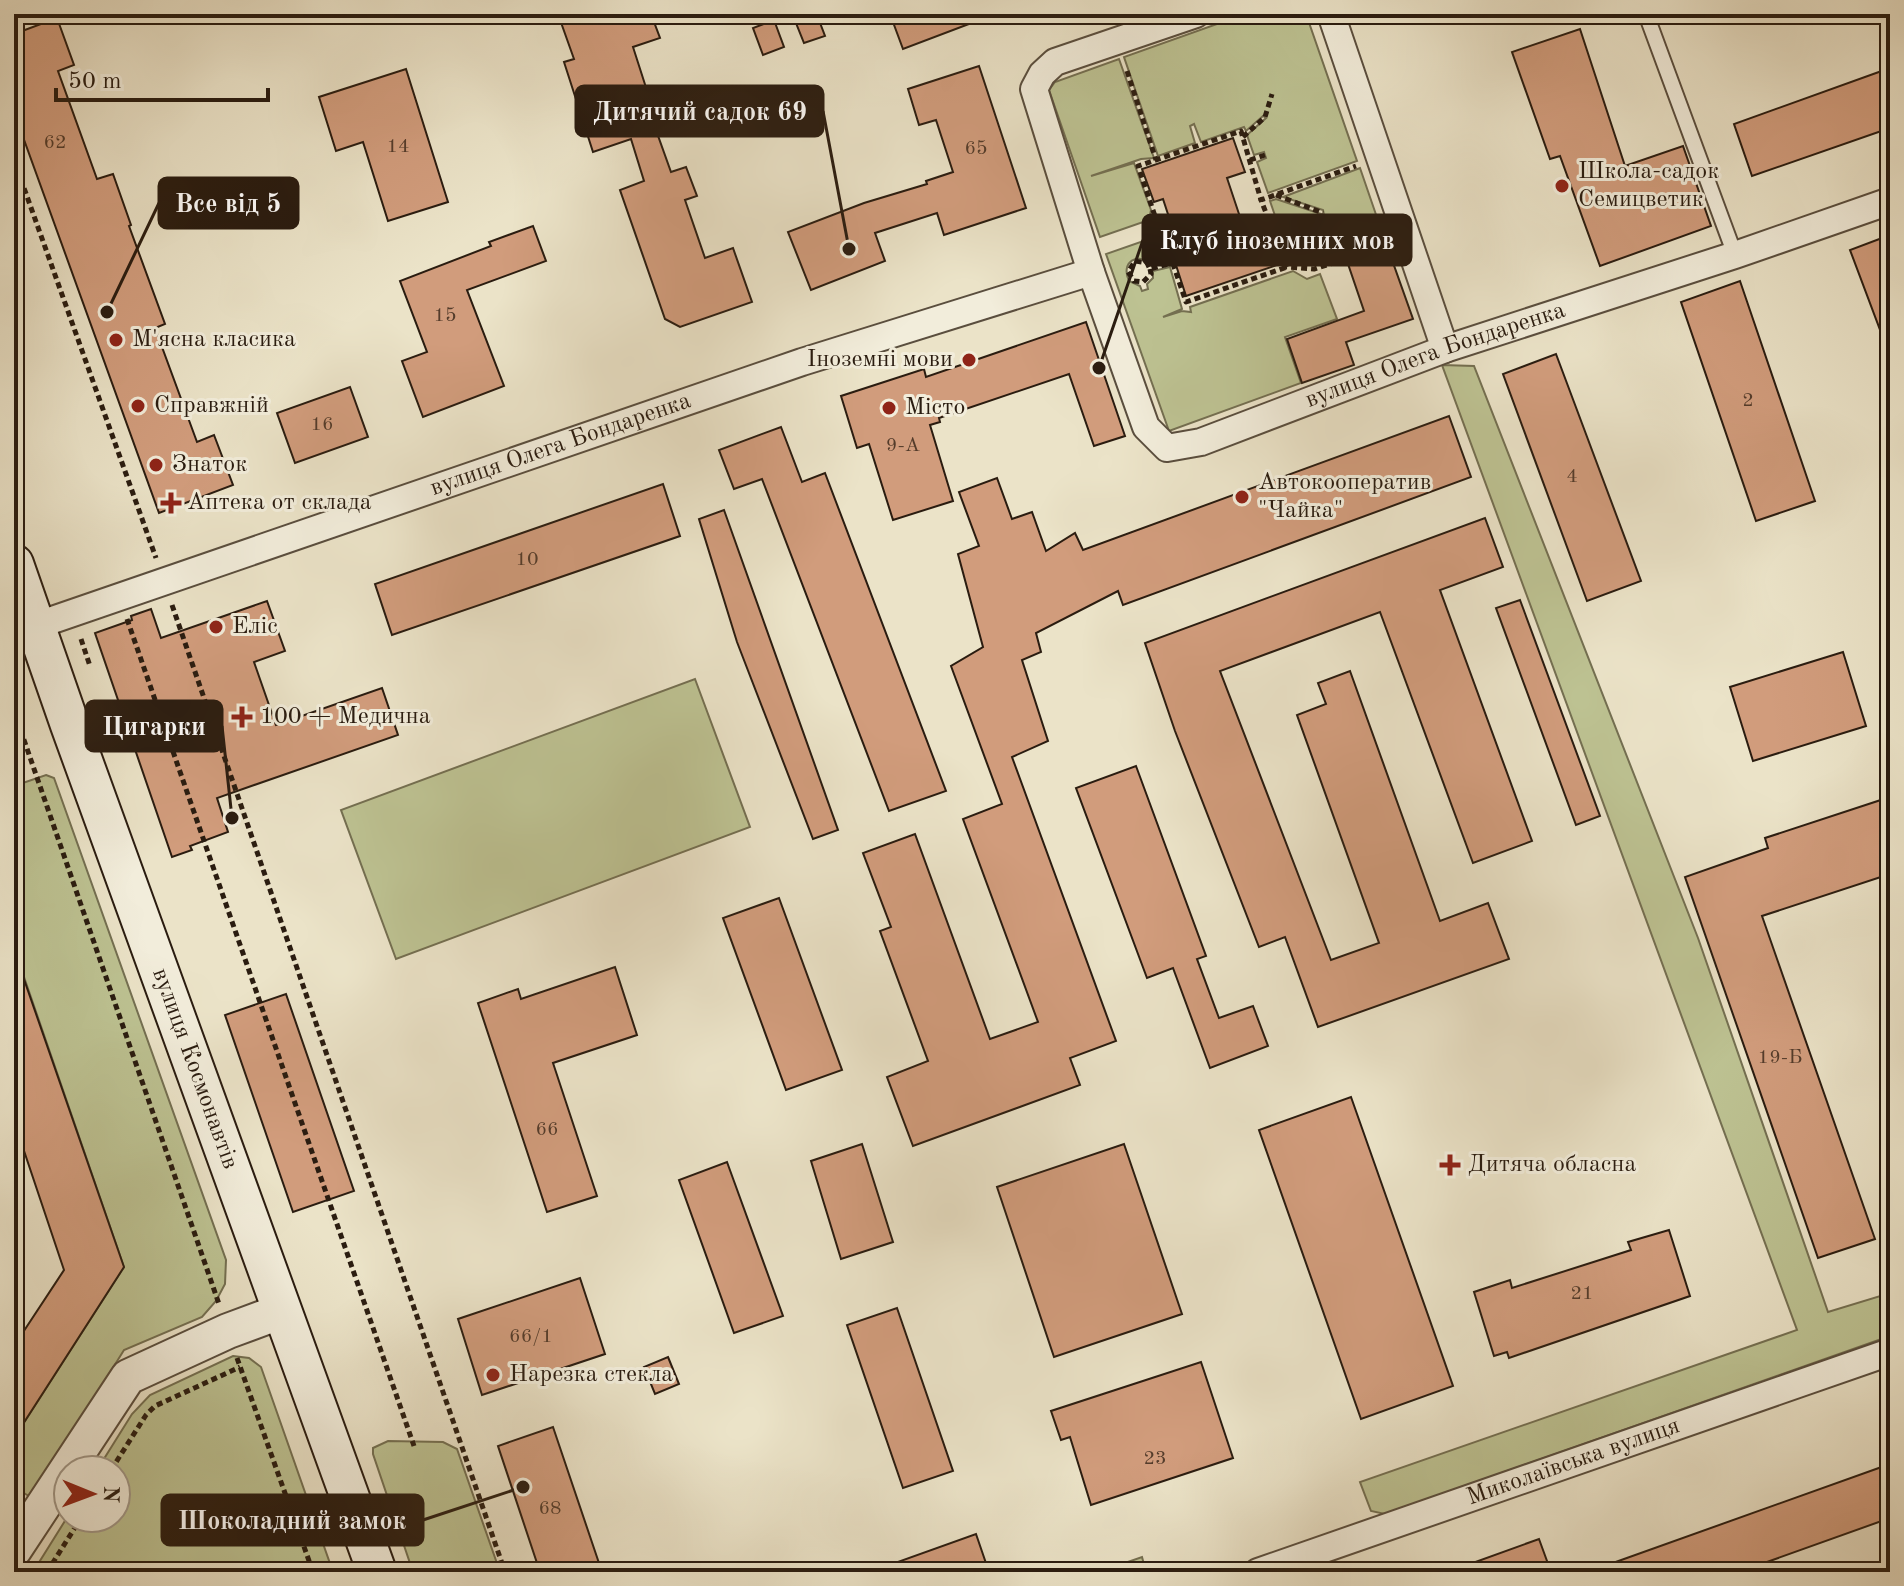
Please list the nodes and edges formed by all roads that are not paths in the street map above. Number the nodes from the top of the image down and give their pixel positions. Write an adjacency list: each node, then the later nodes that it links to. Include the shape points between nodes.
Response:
1 (1196, 14): 6 (street, вулиця Олега Бондаренка, via 1055,62 1034,89)
2 (1331, 14): 7 (street)
3 (1646, 14): 5 (lane)
4 (1890, 201): 5 (street, вулиця Олега Бондаренка)
5 (1735, 255): 7 (street, вулиця Олега Бондаренка)
6 (1091, 272): 7 (street, вулиця Олега Бондаренка, via 1146,427 1167,448 1201,442); 9 (street, вулиця Олега Бондаренка, via 802,362)
7 (1445, 349)
8 (14, 564): 9 (main road, вулиця Космонавтів)
9 (35, 626): 10 (main road, вулиця Космонавтів)
10 (282, 1311): 12 (street, via 128,1377); 13 (main road, вулиця Космонавтів)
11 (1890, 1352): 14 (street, Миколаївська вулиця)
12 (14, 1550)
13 (377, 1572)
14 (1258, 1572)

